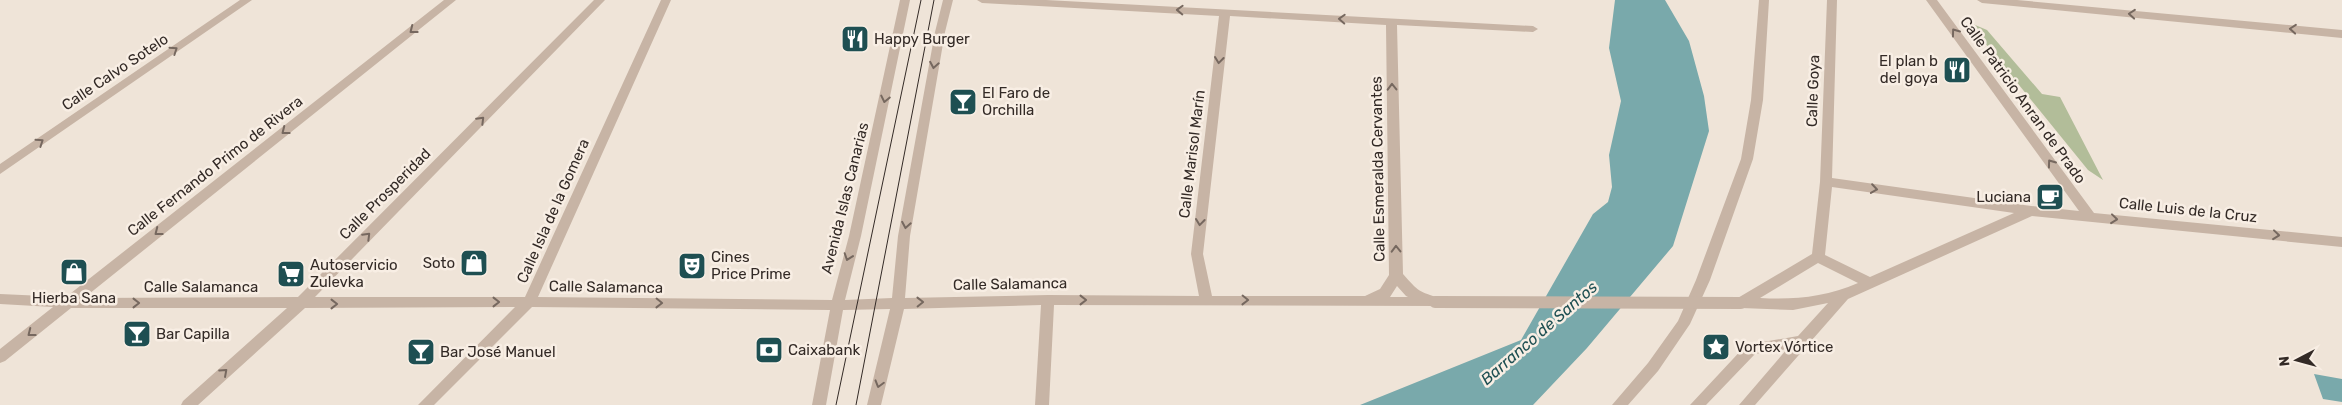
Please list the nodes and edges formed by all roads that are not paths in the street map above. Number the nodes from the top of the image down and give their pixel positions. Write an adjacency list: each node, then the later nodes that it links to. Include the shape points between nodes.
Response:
1 (247, 0): 16 (street, Calle Calvo Sotelo, one-way to 1)
2 (451, 0): 32 (street, Calle Fernando Primo de Rivera, one-way to 32)
3 (600, 0): 34 (street, Calle Prosperidad, one-way to 3)
4 (666, 0): 30 (street, Calle Isla de la Gomera)
5 (905, 0): 35 (street, Avenida Islas Canarias, one-way to 35, via 856,236)
6 (948, 0): 33 (street, one-way to 33, via 904,236)
7 (982, 0): 12 (street, one-way to 7)
8 (1764, 0): 43 (street, via 1757,100 1747,160 1703,280 1683,324 1653,367)
9 (1832, 0): 17 (street, Calle Goya)
10 (1932, 0): 19 (street, Calle Patricio Anran de Prado, one-way to 10)
11 (1982, 0): 15 (street, one-way to 11)
12 (1225, 12): 13 (street, one-way to 12); 27 (street, Calle Marisol Marín, one-way to 27, via 1196,254)
13 (1391, 22): 14 (street); 22 (street, Calle Esmeralda Cervantes, one-way to 13)
14 (1533, 29)
15 (2342, 34)
16 (0, 170)
17 (1826, 182): 18 (street, Calle Luis de la Cruz, one-way to 18); 21 (street, Calle Goya)
18 (2030, 211): 19 (street, Calle Luis de la Cruz); 23 (street, Calle Luis de la Cruz)
19 (2090, 217): 20 (street, Calle Luis de la Cruz, one-way to 20)
20 (2342, 242)
21 (1818, 257): 23 (street); 31 (street)
22 (1396, 276): 28 (street, Calle Salamanca, via 1384,293); 29 (street, Calle Esmeralda Cervantes, via 1411,292)
23 (1870, 283): 24 (street, Calle Luis de la Cruz)
24 (1843, 295): 31 (street, Calle Luis de la Cruz, via 1793,305); 36 (street)
25 (0, 299): 32 (street, Calle Salamanca)
26 (1048, 300): 27 (street, Calle Salamanca, one-way to 27); 33 (street, Calle Salamanca, one-way to 26); 42 (street)
27 (1206, 300): 28 (street, Calle Salamanca, one-way to 28)
28 (1361, 301): 29 (street, Calle Salamanca)
29 (1430, 301): 31 (street, Calle Luis de la Cruz, bridge)
30 (529, 302): 34 (street, Calle Salamanca, one-way to 30); 35 (street, Calle Salamanca, one-way to 35); 39 (street, Calle Isla de la Gomera)
31 (1742, 302)
32 (70, 303): 34 (street, Calle Salamanca, one-way to 34); 37 (street, Calle Fernando Primo de Rivera, one-way to 37)
33 (898, 303): 35 (street, Calle Salamanca); 41 (street, one-way to 41)
34 (300, 304): 38 (street, Calle Prosperidad, one-way to 34)
35 (837, 305): 40 (street, Avenida Islas Canarias)
36 (1803, 341): 44 (street, via 1751,349); 45 (street)
37 (0, 357)
38 (188, 405)
39 (425, 405)
40 (819, 405)
41 (874, 405)
42 (1042, 405)
43 (1619, 405)
44 (1697, 405)
45 (1746, 405)

